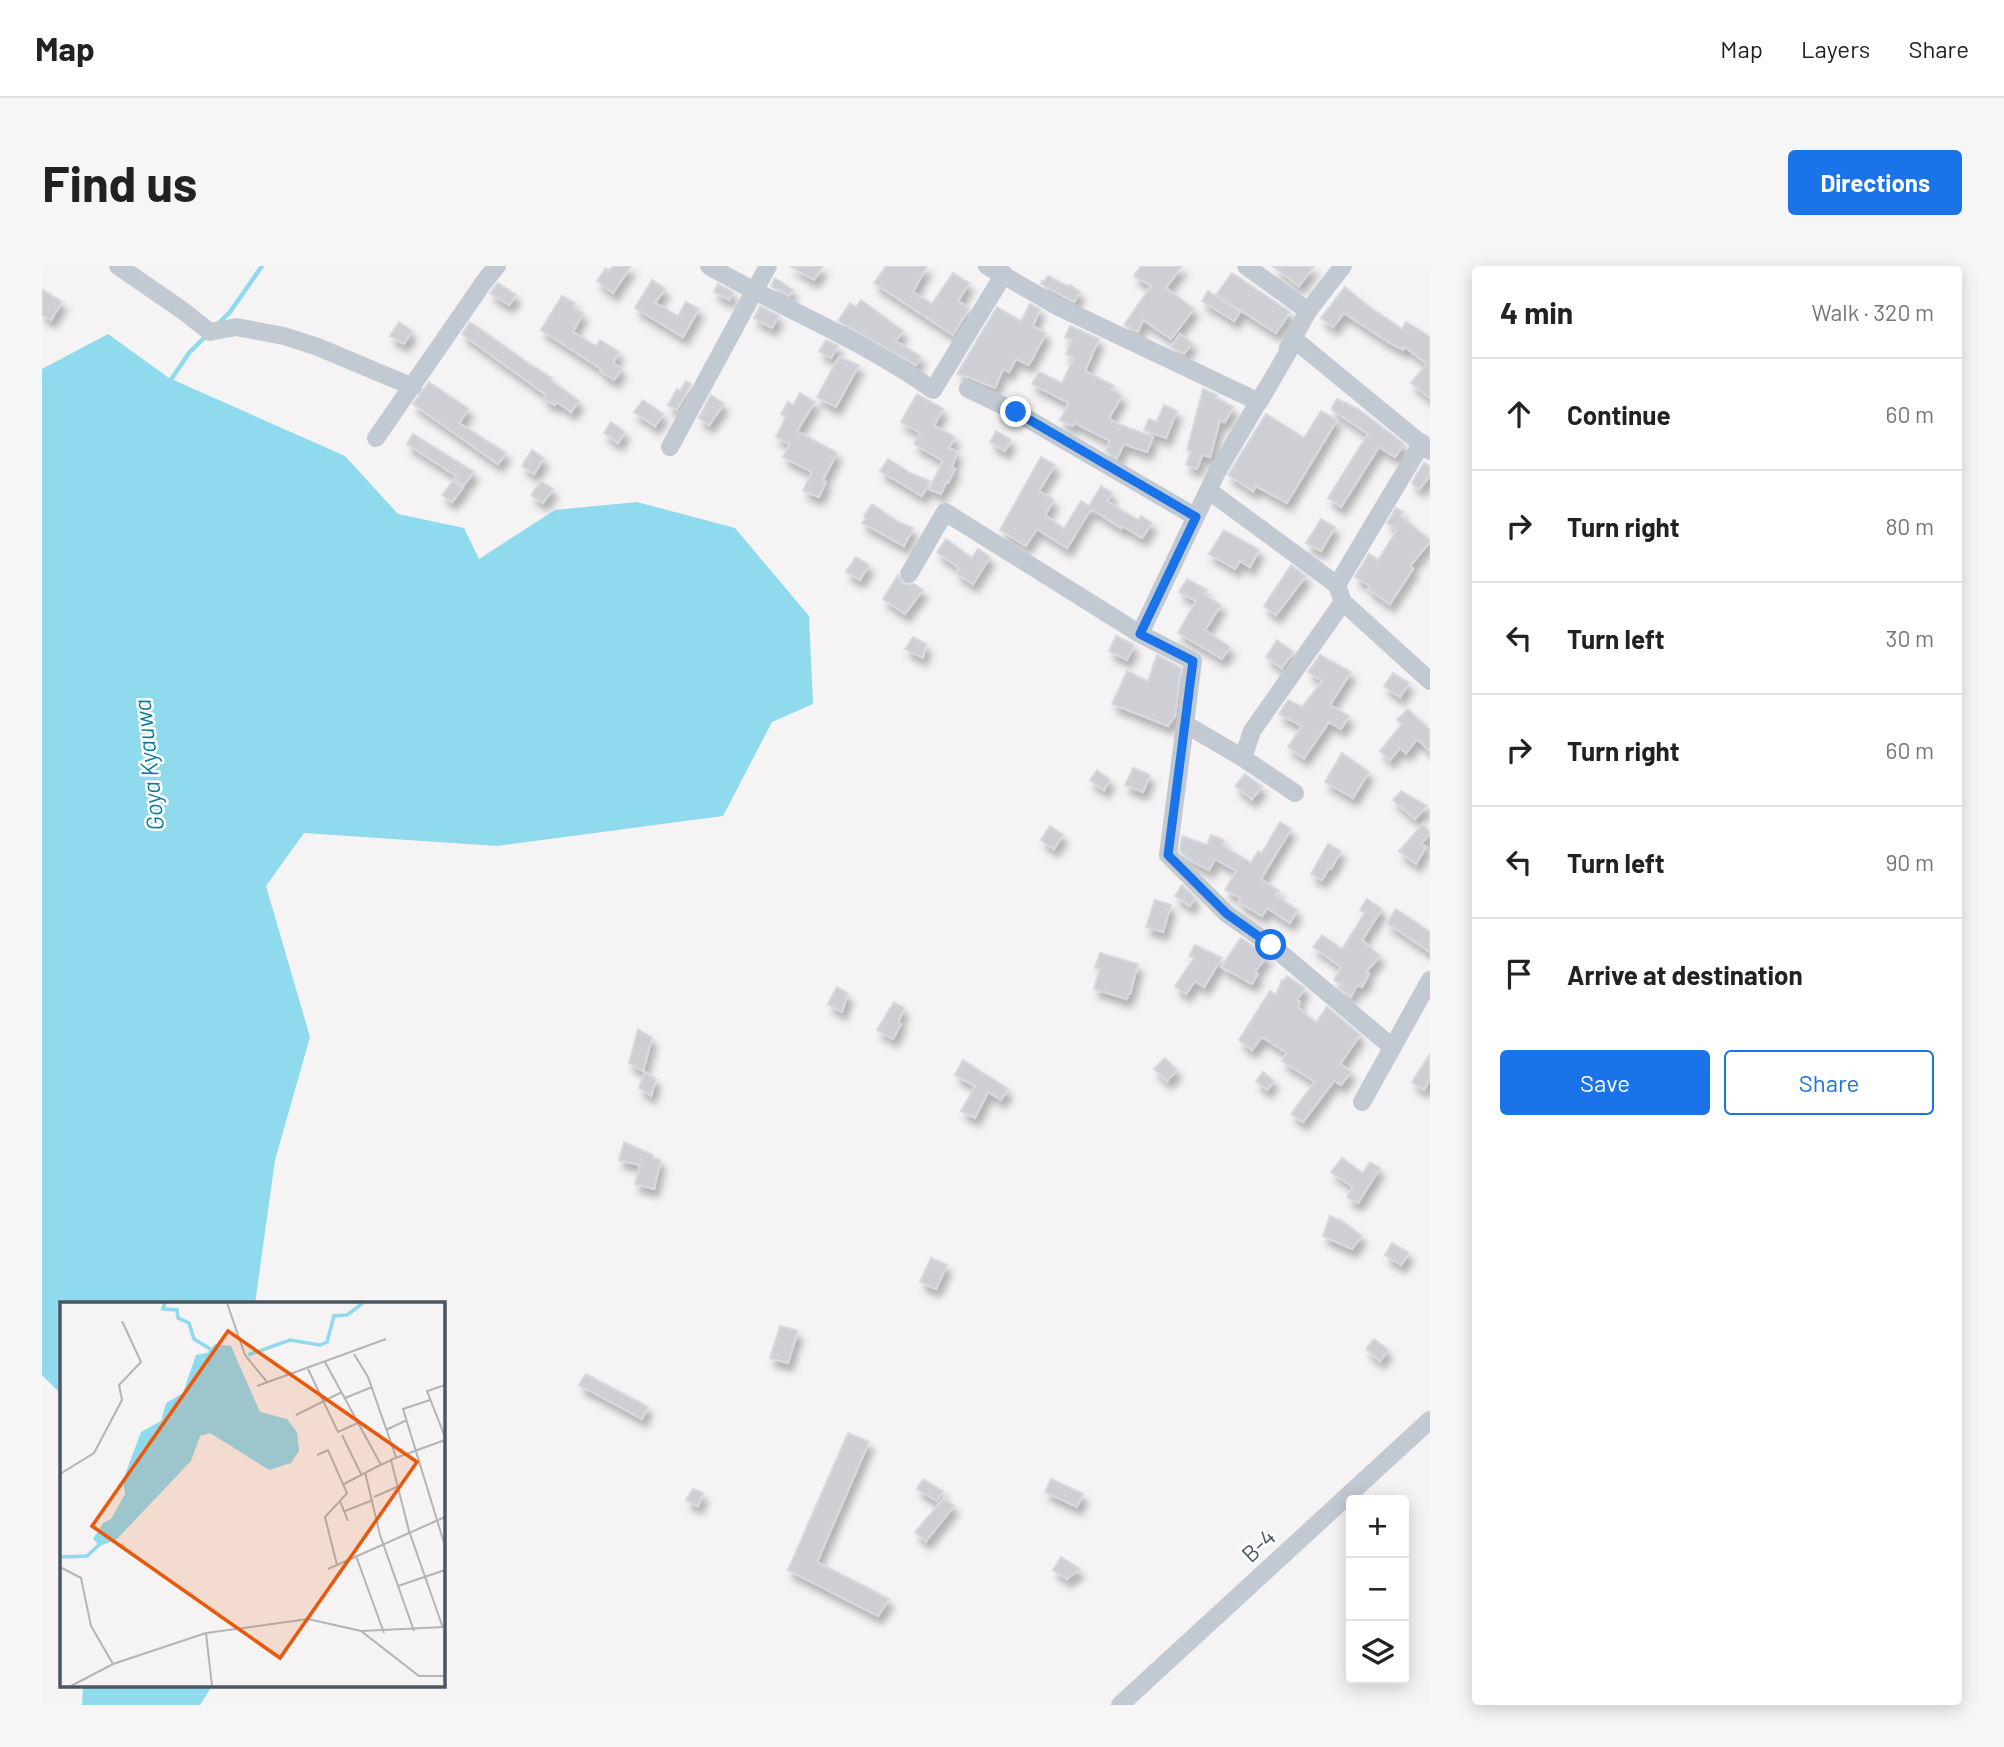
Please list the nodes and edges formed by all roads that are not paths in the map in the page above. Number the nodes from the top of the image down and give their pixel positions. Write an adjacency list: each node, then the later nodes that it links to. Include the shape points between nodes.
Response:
1 (118, 266): 10 (street, via 210,332 236,327 318,346)
2 (497, 266): 10 (street)
3 (709, 266): 8 (street)
4 (768, 266): 8 (street)
5 (1246, 266): 9 (street)
6 (1343, 266): 9 (street)
7 (996, 270): 8 (street, via 933,390 859,344); 12 (street, via 1057,306)
8 (754, 292): 14 (street)
9 (1308, 311): 12 (street)
10 (413, 387): 13 (street)
11 (968, 389): 17 (street)
12 (1259, 402): 15 (street, via 1295,340); 16 (street)
13 (376, 438)
14 (670, 447)
15 (1426, 447): 19 (street)
16 (1208, 490): 17 (street); 19 (street)
17 (1196, 517): 21 (street)
18 (909, 574): 21 (street, via 946,512)
19 (1337, 584): 20 (street)
20 (1343, 602): 22 (street); 24 (street, via 1252,731)
21 (1140, 634): 23 (street, via 1193,661)
22 (1430, 681)
23 (1185, 724): 24 (street); 27 (street, via 1168,855 1227,914)
24 (1243, 758): 25 (street)
25 (1295, 793)
26 (1430, 980): 27 (street)
27 (1392, 1047): 28 (street)
28 (1362, 1102)
29 (1430, 1420): 30 (street, B-4)
30 (1120, 1705)

